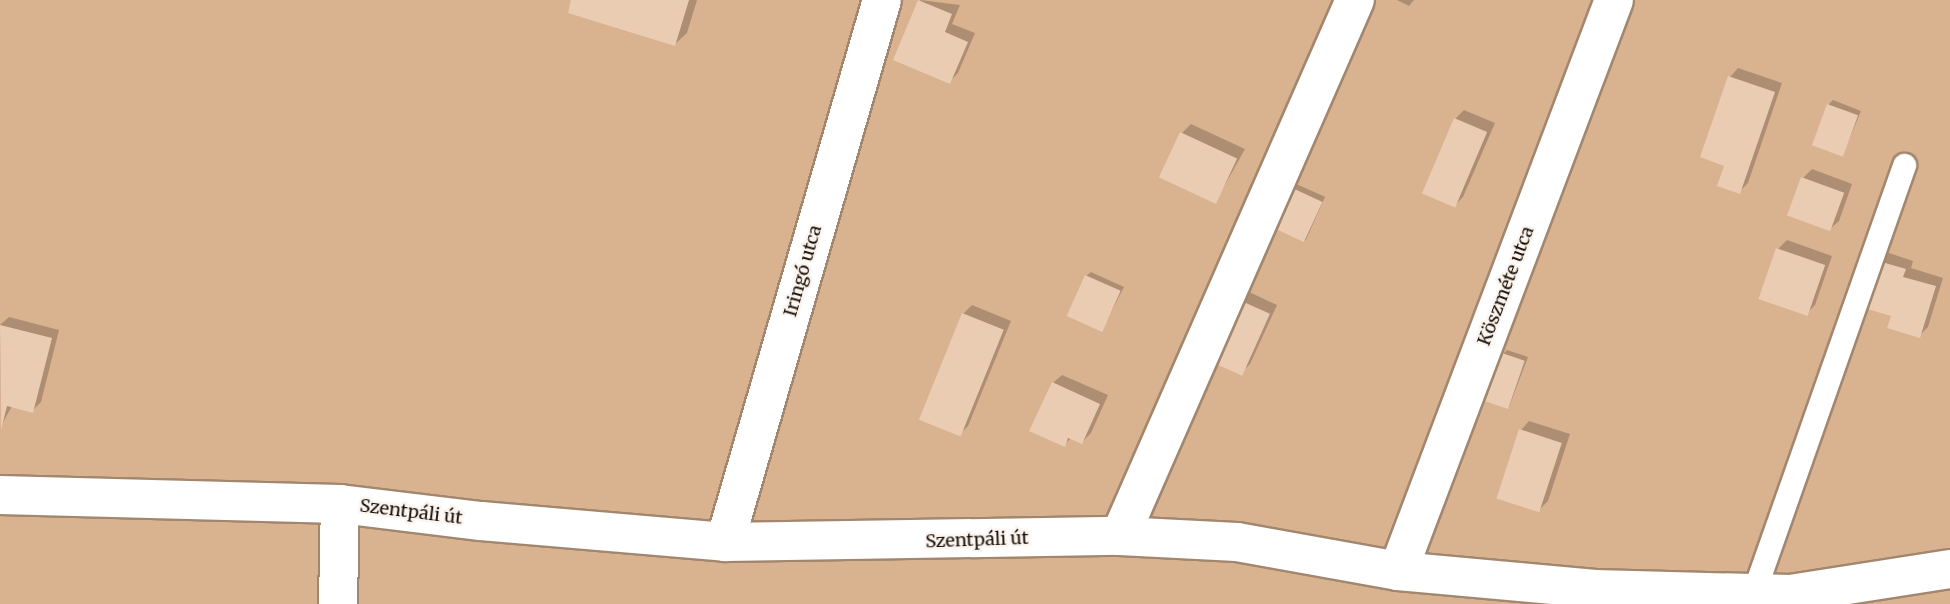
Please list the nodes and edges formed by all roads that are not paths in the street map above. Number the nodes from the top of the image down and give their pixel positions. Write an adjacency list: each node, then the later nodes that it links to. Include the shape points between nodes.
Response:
1 (882, 0): 8 (street, Iringó utca)
2 (1355, 0): 7 (street)
3 (1614, 0): 10 (street, Köszméte utca)
4 (1904, 165): 11 (lane)
5 (0, 495): 6 (street, Szentpáli út)
6 (340, 503): 8 (street, Szentpáli út, via 481,521); 13 (street)
7 (1120, 536): 8 (street, Szentpáli út); 10 (street, Szentpáli út, via 1237,542)
8 (725, 541)
9 (1950, 569): 12 (street, Szentpáli út)
10 (1398, 571): 11 (street, Szentpáli út, via 1595,589)
11 (1753, 594): 12 (street, Szentpáli út)
12 (1790, 599)
13 (338, 604)

